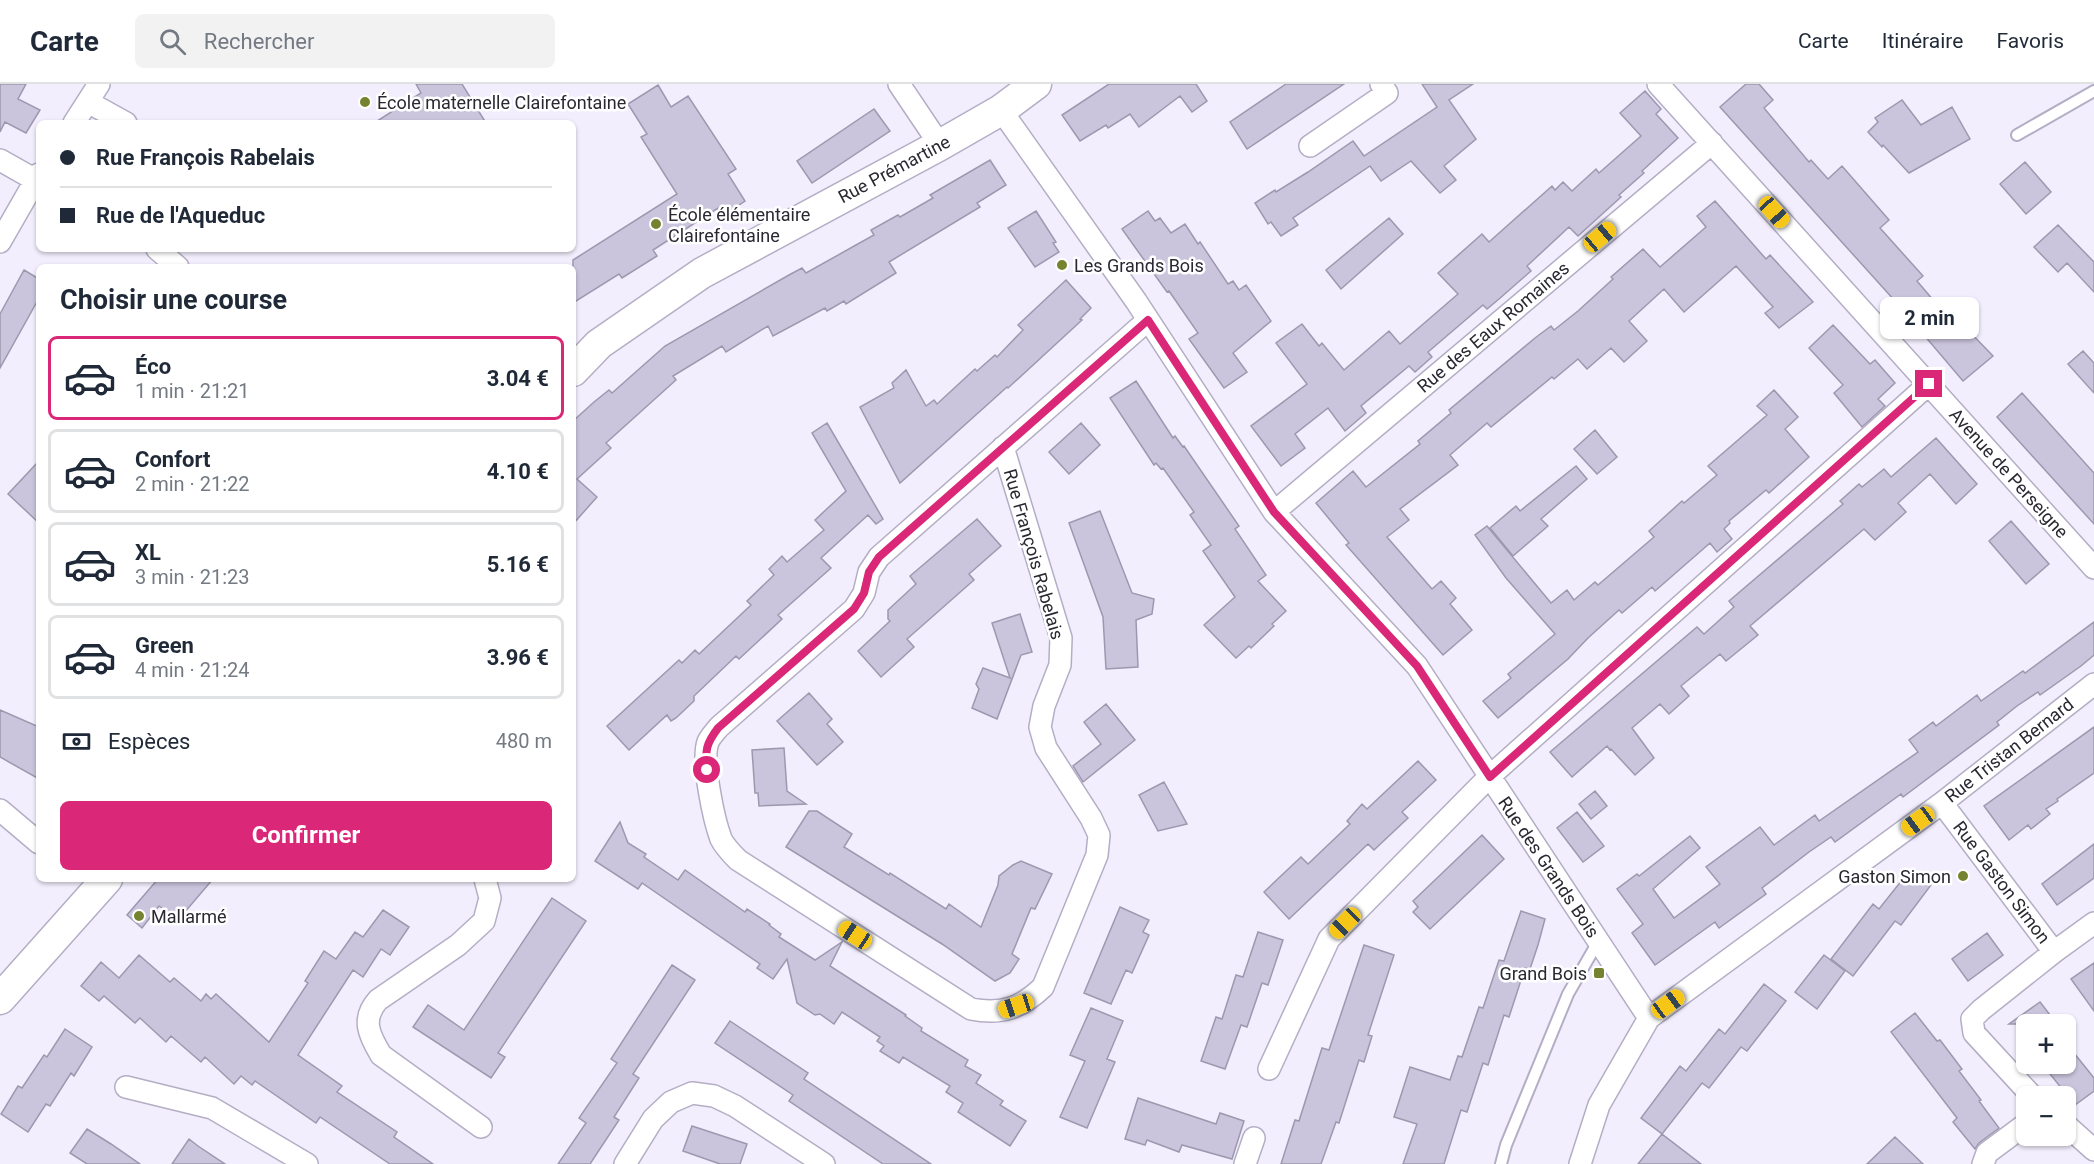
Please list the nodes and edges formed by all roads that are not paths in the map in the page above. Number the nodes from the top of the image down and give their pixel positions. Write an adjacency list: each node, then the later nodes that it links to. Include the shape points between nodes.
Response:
1 (899, 84): 12 (street)
2 (1036, 84): 7 (street, Rue Prémartine)
3 (1381, 84): 13 (street, via 1387,93)
4 (1670, 87): 11 (street, Avenue de Perseigne)
5 (2094, 91): 10 (lane)
6 (94, 93): 8 (street); 9 (street)
7 (1001, 110): 12 (street, Rue Prémartine); 20 (street, Rue des Grands Bois)
8 (76, 120)
9 (123, 120)
10 (2017, 135)
11 (1712, 143): 22 (street, Avenue de Perseigne); 24 (street, Rue des Eaux Romaines)
12 (940, 145): 21 (street, Rue Prémartine, via 702,273 598,344)
13 (1310, 146)
14 (0, 160): 15 (street)
15 (36, 177)
16 (36, 181): 17 (street)
17 (0, 242)
18 (160, 252): 19 (street)
19 (174, 264)
20 (1148, 320): 23 (street, Rue François Rabelais); 24 (street, Rue des Grands Bois)
21 (576, 368)
22 (1929, 384): 25 (street, Avenue de Perseigne); 27 (street)
23 (1002, 447): 23 (street, Rue François Rabelais, via 879,557 854,609 718,728 708,741 706,754 709,787 722,839 738,860 971,1010 986,1012 1027,1002 1043,987 1097,855 1099,835 1046,748 1040,727 1060,665 1061,638)
24 (1274, 512): 27 (street, Rue des Grands Bois, via 1417,666)
25 (2094, 568)
26 (2094, 684): 28 (street, Rue Tristan Bernard)
27 (1490, 777): 34 (street, Rue des Grands Bois); 38 (street, via 1329,939)
28 (1942, 803): 35 (street, Rue Gaston Simon); 37 (street, Rue Tristan Bernard)
29 (0, 810): 30 (street)
30 (36, 840)
31 (486, 882): 41 (street, via 490,898 484,921 458,945 378,1000 370,1009 368,1024 381,1055)
32 (95, 883): 36 (street)
33 (2094, 922): 35 (street, Rue Gaston Simon)
34 (1599, 940): 37 (street, Rue des Grands Bois); 50 (lane, via 1568,994)
35 (2054, 952): 39 (street, via 1972,1019 1974,1033)
36 (0, 999)
37 (1649, 1018): 51 (street, Rue Tristan Bernard, via 1599,1105)
38 (1269, 1069)
39 (2023, 1086)
40 (126, 1087): 46 (street, via 212,1108)
41 (481, 1127)
42 (2016, 1132): 52 (street, via 1988,1153)
43 (2076, 1134): 45 (street)
44 (1254, 1138): 49 (street)
45 (2094, 1150)
46 (307, 1164)
47 (625, 1164): 48 (street, via 653,1119 671,1102 692,1093 714,1096 735,1106)
48 (824, 1164)
49 (1245, 1164)
50 (1501, 1164)
51 (1580, 1164)
52 (1983, 1164)

